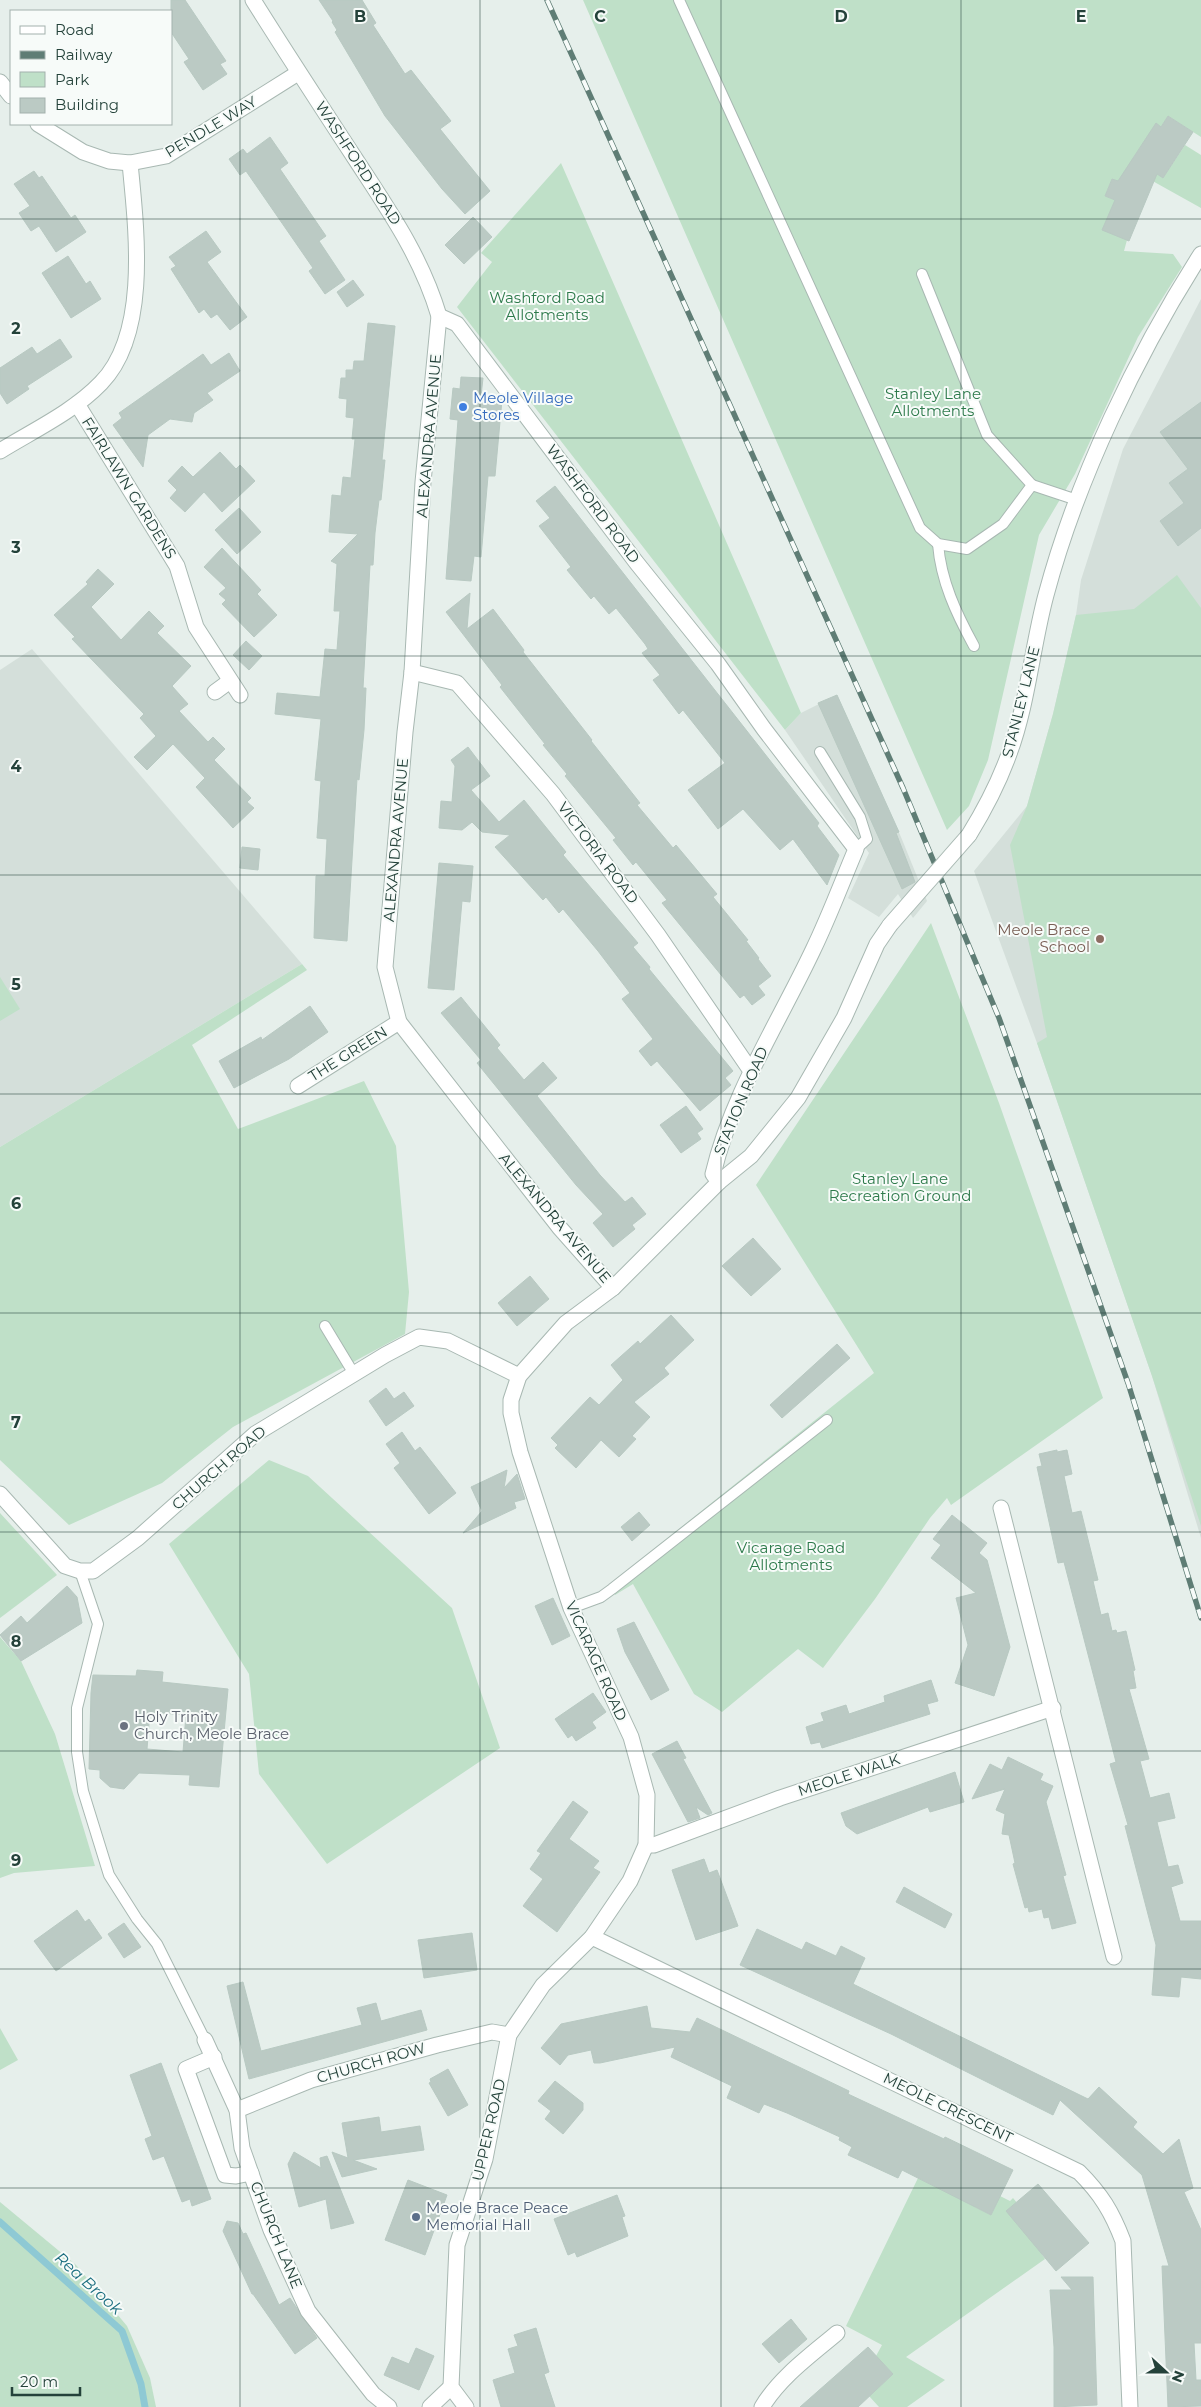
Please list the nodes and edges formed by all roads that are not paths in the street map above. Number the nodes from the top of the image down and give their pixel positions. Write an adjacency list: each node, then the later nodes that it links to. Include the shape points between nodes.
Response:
1 (253, 0): 3 (street, WASHFORD ROAD)
2 (679, 0): 15 (lane, via 920,528)
3 (298, 73): 7 (street, PENDLE WAY, via 166,156); 10 (street, WASHFORD ROAD, via 412,247 432,289)
4 (0, 82): 5 (street)
5 (10, 95)
6 (40, 125): 7 (street, PENDLE WAY, via 84,152 109,162)
7 (130, 163): 11 (street, via 136,236 134,310 128,338 117,365)
8 (1201, 254): 14 (street, STANLEY LANE, via 1163,315 1116,409)
9 (922, 274): 13 (lane, via 987,435)
10 (440, 316): 17 (street, ALEXANDRA AVENUE, via 423,482); 22 (street, WASHFORD ROAD, via 457,324)
11 (78, 404): 12 (street); 18 (street, FAIRLAWN GARDENS, via 177,566 196,627)
12 (0, 451)
13 (1032, 485): 14 (lane); 15 (lane, via 1003,524 967,549)
14 (1077, 500): 26 (street, STANLEY LANE, bridge, via 1046,594 1010,752 990,801 969,835 877,944 844,1018 798,1098 751,1156)
15 (938, 544): 16 (lane, via 940,568 957,615)
16 (974, 646)
17 (412, 672): 23 (street, ALEXANDRA AVENUE, via 385,967); 24 (street, VICTORIA ROAD, via 458,683 553,794 658,935)
18 (230, 681): 19 (street); 20 (street, FAIRLAWN GARDENS)
19 (215, 692)
20 (240, 695)
21 (820, 752): 22 (lane, via 860,817 867,839)
22 (856, 849): 24 (street, STATION ROAD, via 814,949)
23 (399, 1022): 25 (street, THE GREEN); 27 (street, ALEXANDRA AVENUE, via 559,1227)
24 (751, 1071): 26 (street, STATION ROAD, via 720,1144 713,1174)
25 (298, 1086)
26 (719, 1182): 27 (street)
27 (613, 1288): 30 (street, via 566,1323)
28 (325, 1326): 29 (lane)
29 (354, 1374): 30 (street, CHURCH ROAD, via 419,1337 448,1341); 34 (street, CHURCH ROAD, via 255,1434 138,1538 93,1571)
30 (519, 1376): 35 (street, VICARAGE ROAD, via 511,1400 511,1413 520,1452)
31 (827, 1420): 35 (lane, via 612,1589)
32 (0, 1494): 34 (street, via 65,1566)
33 (1001, 1508): 36 (street)
34 (80, 1572): 41 (lane, via 98,1624 77,1708 77,1752 83,1792 109,1875 157,1944)
35 (572, 1608): 37 (street, VICARAGE ROAD, via 630,1737 647,1795)
36 (1053, 1708): 37 (street, MEOLE WALK); 39 (street)
37 (646, 1845): 38 (street, VICARAGE ROAD, via 630,1880)
38 (592, 1937): 40 (street, UPPER ROAD, via 543,1985); 51 (street, MEOLE CRESCENT, via 1079,2172 1098,2191 1115,2218 1123,2242)
39 (1114, 1957)
40 (509, 2035): 43 (street, CHURCH ROW, via 492,2032 437,2045 310,2080); 46 (street, UPPER ROAD, via 485,2160 457,2245)
41 (205, 2040): 42 (street, CHURCH LANE)
42 (214, 2057): 43 (street, CHURCH LANE); 44 (street, via 186,2069 225,2175)
43 (236, 2110): 44 (street, CHURCH LANE, via 242,2148)
44 (251, 2173): 47 (street, CHURCH LANE, via 271,2230 308,2311 373,2394)
45 (837, 2333): 50 (street, via 797,2367 770,2394)
46 (450, 2387): 48 (street); 49 (street)
47 (388, 2407)
48 (430, 2407)
49 (466, 2407)
50 (762, 2407)
51 (1130, 2407)

